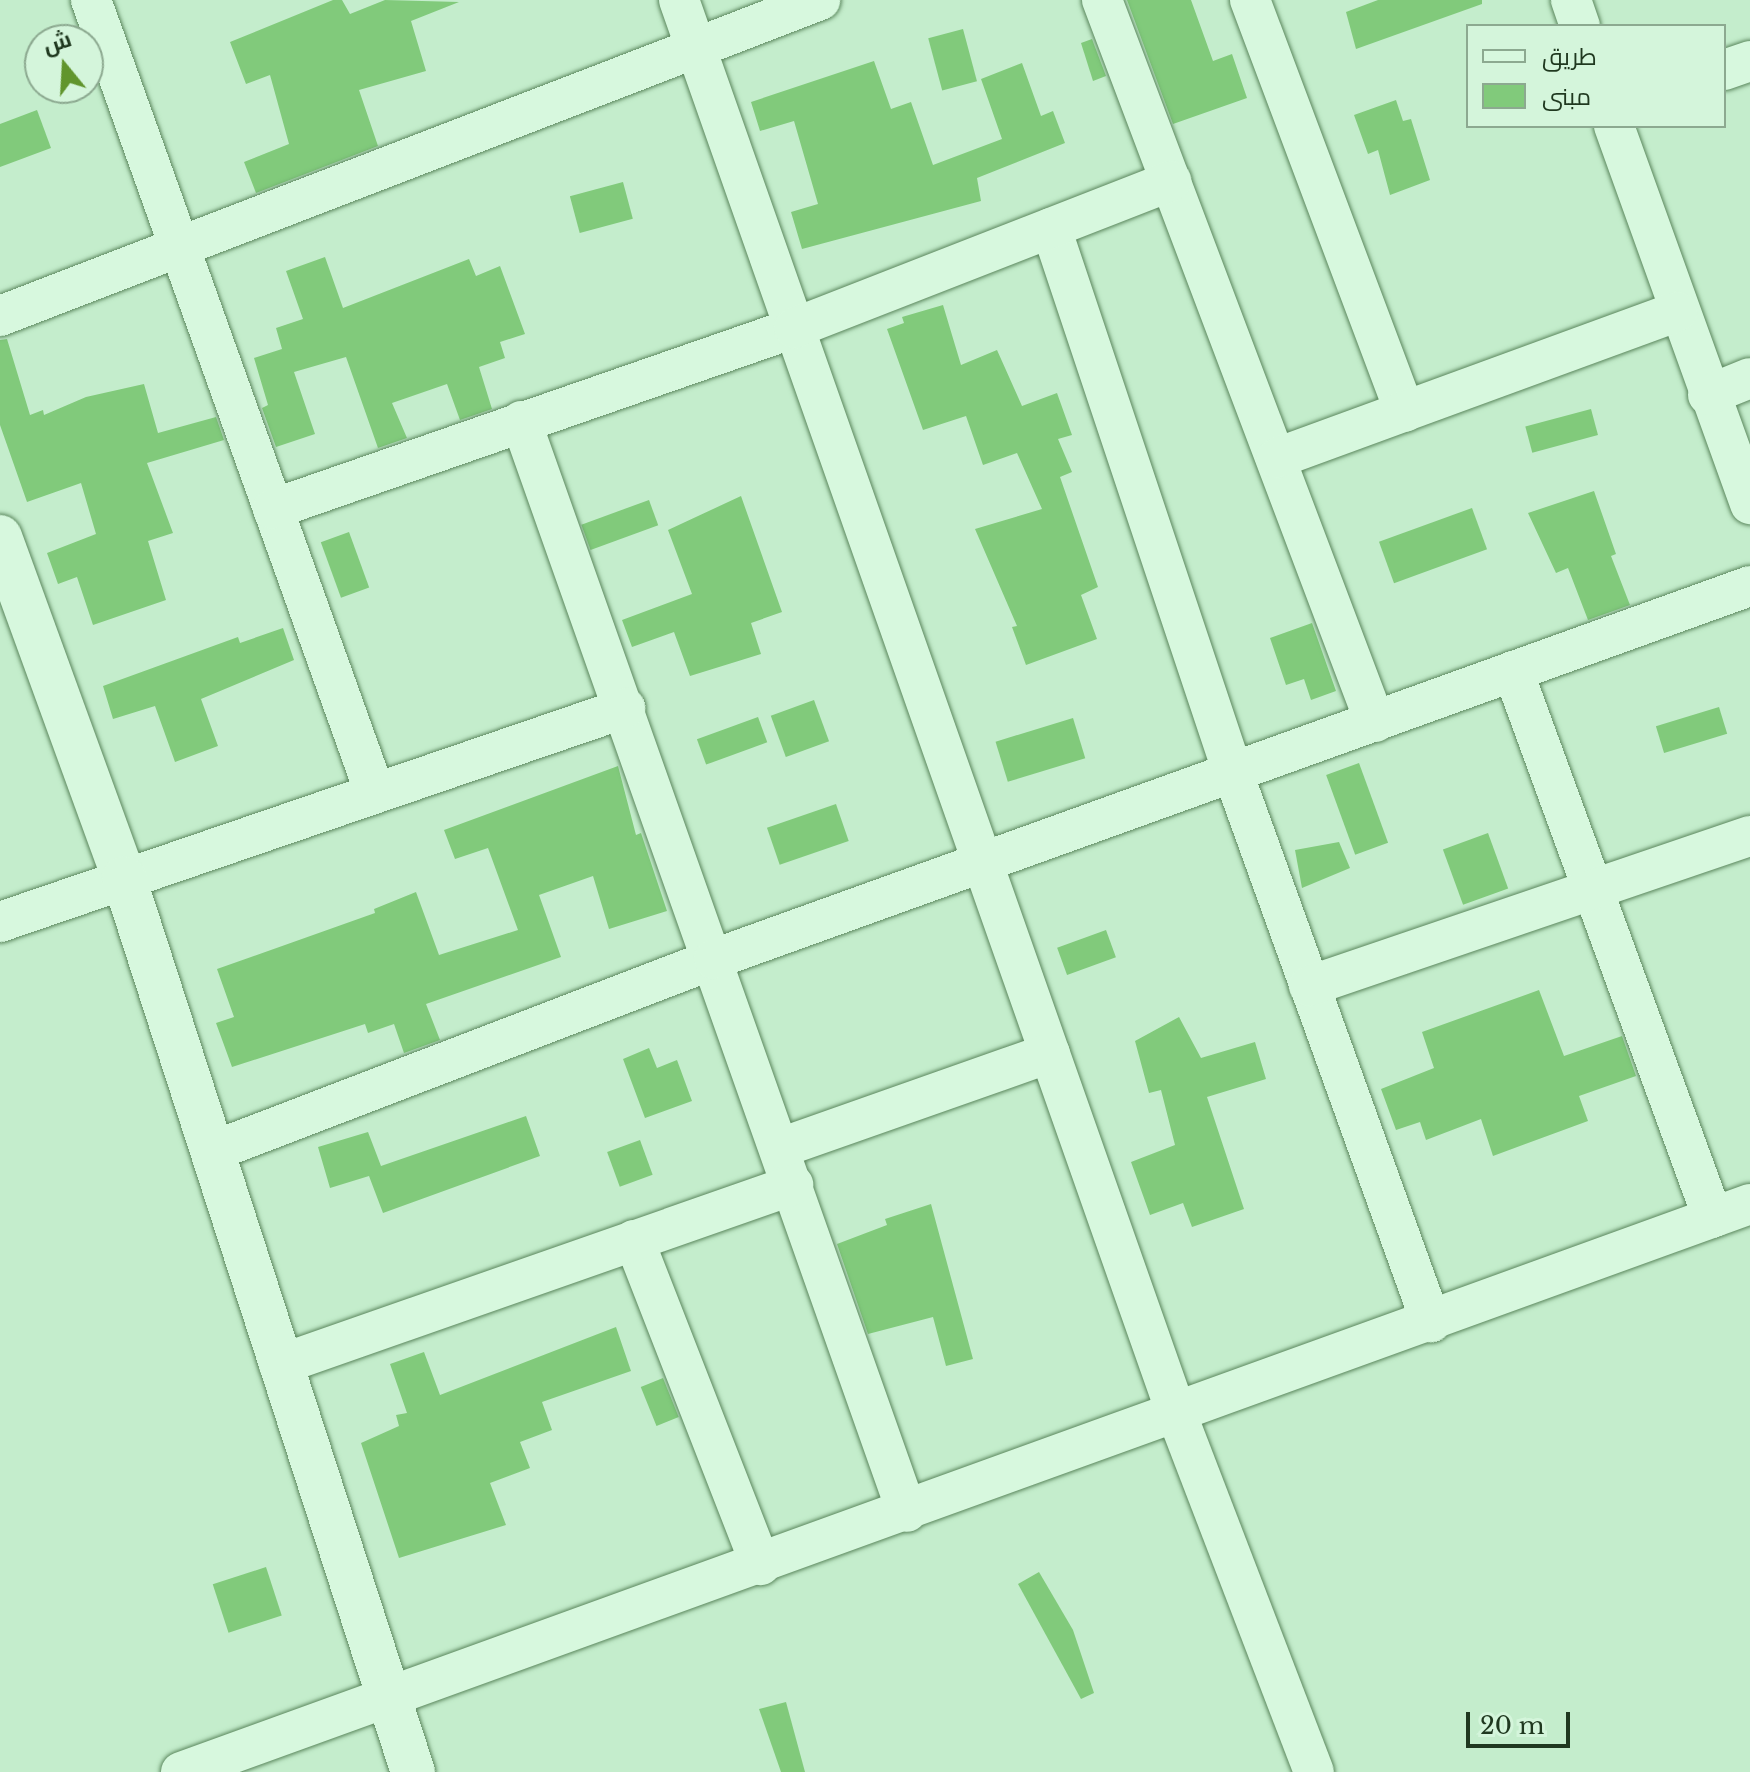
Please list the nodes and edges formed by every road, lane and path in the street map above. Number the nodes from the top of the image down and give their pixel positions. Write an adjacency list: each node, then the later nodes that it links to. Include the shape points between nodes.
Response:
1 (91, 0): 14 (street)
2 (679, 0): 8 (street)
3 (820, 0): 8 (street)
4 (1102, 0): 12 (street)
5 (1250, 0): 20 (street)
6 (1571, 0): 7 (street)
7 (1579, 24)
8 (694, 47): 14 (street); 17 (street)
9 (1750, 61): 10 (street)
10 (1726, 69)
11 (1615, 128): 15 (street)
12 (1171, 181): 13 (street); 22 (street)
13 (1051, 228): 17 (street); 30 (street)
14 (179, 247): 16 (street); 24 (street)
15 (1677, 312): 19 (street); 20 (street)
16 (0, 316)
17 (794, 328): 21 (street); 33 (street)
18 (1750, 378): 19 (street)
19 (1708, 395): 23 (street)
20 (1405, 412): 22 (street)
21 (521, 421): 24 (street); 28 (street)
22 (1277, 458): 29 (street)
23 (1750, 504)
24 (273, 509): 31 (street)
25 (0, 537): 34 (street)
26 (1750, 586): 27 (street)
27 (1513, 671): 29 (street); 35 (street)
28 (625, 708): 31 (street); 37 (street)
29 (1375, 722): 30 (street)
30 (1233, 773): 33 (street); 38 (street)
31 (375, 793): 34 (street)
32 (1750, 836): 35 (street)
33 (983, 863): 37 (street); 39 (street)
34 (124, 878): 36 (street); 41 (street)
35 (1591, 886): 38 (street); 44 (street)
36 (0, 922)
37 (714, 959): 40 (street); 41 (street)
38 (1309, 986): 46 (street)
39 (1050, 1053): 40 (street); 48 (street)
40 (780, 1148): 42 (street)
41 (211, 1152): 47 (street)
42 (793, 1185): 45 (street); 49 (street)
43 (1750, 1204): 44 (street)
44 (1713, 1218): 46 (street)
45 (634, 1240): 47 (street); 50 (street)
46 (1431, 1322): 48 (street)
47 (279, 1365): 51 (street)
48 (1177, 1415): 49 (street); 54 (street)
49 (907, 1512): 50 (street)
50 (761, 1565): 51 (street)
51 (386, 1699): 52 (street); 53 (street)
52 (181, 1772)
53 (413, 1772)
54 (1314, 1772)

